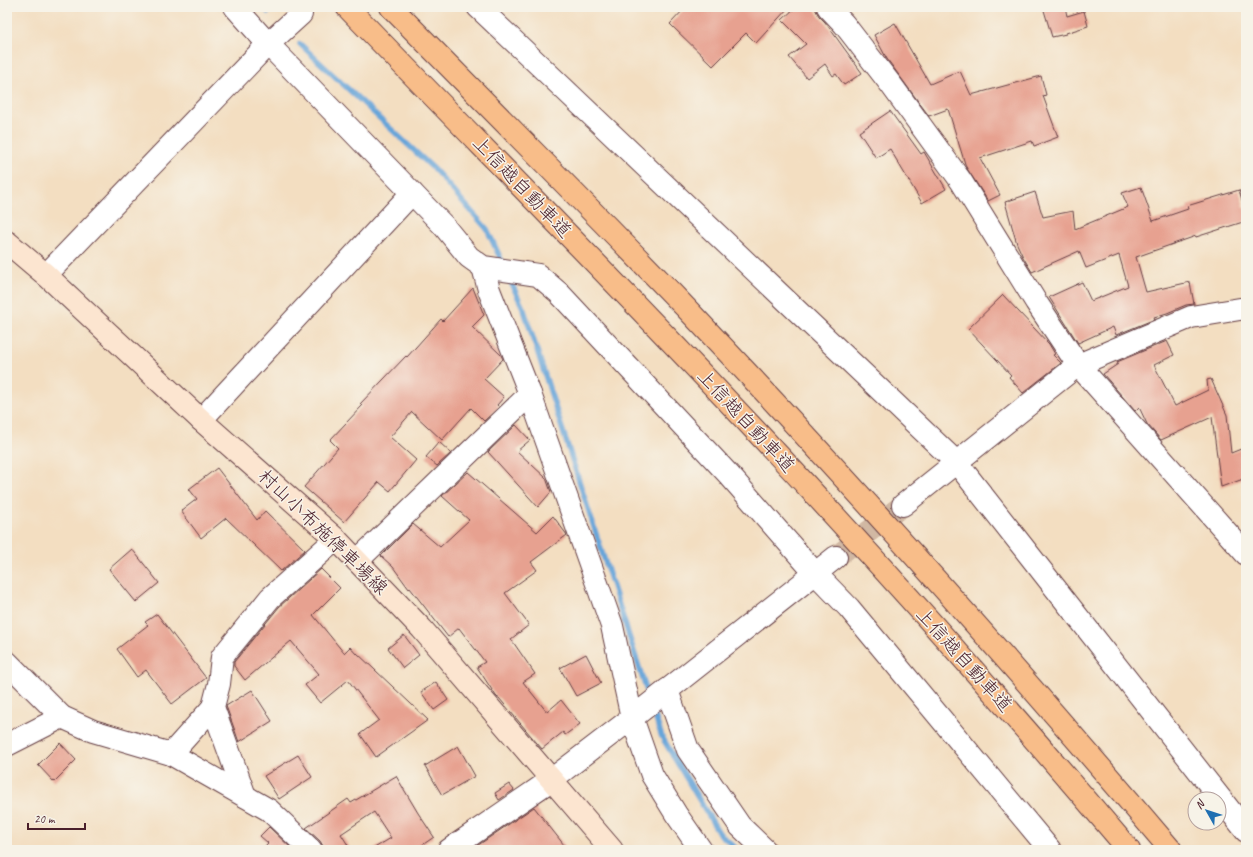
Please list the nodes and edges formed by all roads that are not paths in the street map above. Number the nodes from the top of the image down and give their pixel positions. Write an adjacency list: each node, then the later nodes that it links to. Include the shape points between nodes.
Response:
1 (235, 7): 7 (street)
2 (346, 7): 39 (highway, 上信越自動車道, via 753,428 930,622)
3 (391, 7): 40 (highway, 上信越自動車道, via 686,309 866,501 1022,676)
4 (478, 7): 16 (street)
5 (828, 7): 13 (street, via 892,86 961,181)
6 (301, 14): 7 (street)
7 (268, 44): 8 (street); 11 (street)
8 (412, 193): 10 (street, via 469,257); 15 (street)
9 (7, 242): 11 (main road, 村山小布施停車場線)
10 (487, 268): 14 (street, via 489,290); 22 (street, via 538,275 559,293 730,476)
11 (46, 275): 15 (main road, 村山小布施停車場線)
12 (1246, 308): 13 (street, via 1191,317)
13 (1078, 365): 16 (street); 19 (street)
14 (530, 394): 21 (street); 26 (street, via 612,626)
15 (201, 420): 18 (main road, 村山小布施停車場線)
16 (957, 463): 17 (street); 32 (street)
17 (903, 505)
18 (336, 539): 21 (main road, 村山小布施停車場線); 25 (street, via 270,598 222,657)
19 (1246, 554)
20 (836, 557): 22 (street)
21 (357, 561): 30 (main road, 村山小布施停車場線, via 422,629)
22 (815, 573): 24 (street); 38 (street, via 849,608)
23 (7, 662): 27 (street)
24 (664, 692): 26 (street); 37 (street, via 688,750 740,826)
25 (213, 707): 29 (street); 31 (street)
26 (636, 715): 30 (street); 36 (street, via 652,774)
27 (62, 717): 28 (street); 29 (street, via 93,731)
28 (7, 745)
29 (171, 754): 31 (street)
30 (551, 780): 34 (street); 35 (main road, 村山小布施停車場線)
31 (245, 796): 33 (street, via 269,810)
32 (1246, 831)
33 (311, 850)
34 (449, 850)
35 (612, 850)
36 (702, 850)
37 (765, 850)
38 (1050, 850)
39 (1129, 850)
40 (1171, 850)

